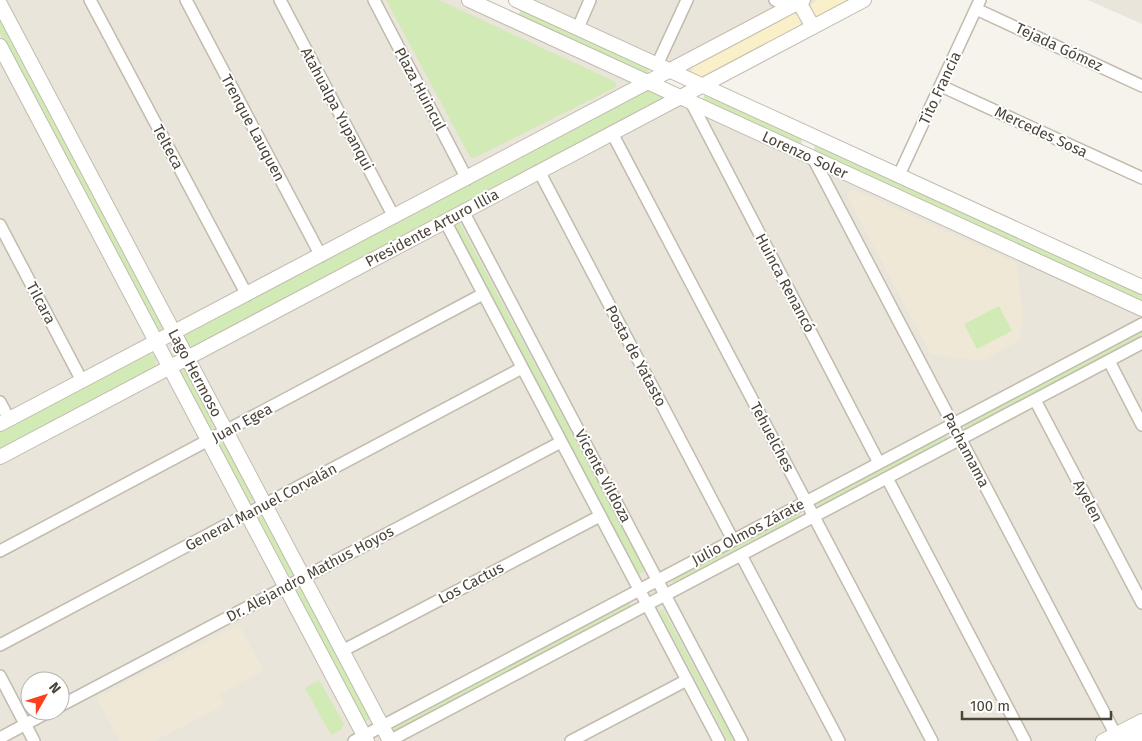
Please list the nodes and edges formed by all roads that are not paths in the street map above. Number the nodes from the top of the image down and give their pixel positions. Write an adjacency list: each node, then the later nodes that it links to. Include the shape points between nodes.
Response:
1 (90, 0): 39 (street, Telteca)
2 (186, 0): 36 (street, Trenque Lauquen)
3 (280, 0): 33 (street, Atahualpa Yupanqui)
4 (374, 0): 31 (street, Plaza Huincul)
5 (469, 0): 14 (street, Lorenzo Soler)
6 (517, 0): 14 (street); 16 (street, Lorenzo Soler)
7 (590, 0): 16 (street)
8 (687, 0): 18 (street)
9 (775, 0): 11 (street)
10 (864, 0): 15 (street, Presidente Arturo Illia)
11 (797, 3): 15 (street); 19 (street, Presidente Arturo Illia)
12 (0, 4): 42 (street, Lago Hermoso)
13 (978, 5): 22 (street, Tito Francia); 23 (street, Tejada Gómez)
14 (511, 19): 20 (street, Lorenzo Soler)
15 (813, 27): 21 (street, Presidente Arturo Illia)
16 (578, 28): 18 (street, Lorenzo Soler)
17 (0, 46): 43 (street, Lago Hermoso)
18 (657, 65): 19 (street, Lorenzo Soler)
19 (671, 71): 20 (street, Presidente Arturo Illia); 21 (street, Lorenzo Soler)
20 (649, 83): 24 (street, Lorenzo Soler); 31 (street, Presidente Arturo Illia)
21 (703, 85): 24 (street, Presidente Arturo Illia); 26 (street, Lorenzo Soler)
22 (940, 86): 29 (street, Tito Francia); 30 (street, Mercedes Sosa)
23 (1142, 86)
24 (685, 100): 25 (street, Presidente Arturo Illia); 27 (street, Lorenzo Soler); 60 (street, Huinca Renancó)
25 (612, 133): 28 (street, Presidente Arturo Illia); 62 (street, Tehuelches)
26 (810, 135): 27 (street); 29 (street, Lorenzo Soler)
27 (810, 156): 40 (street, Lorenzo Soler); 53 (street, Pachamama)
28 (539, 171): 32 (street, Presidente Arturo Illia); 67 (street, Posta de Yatasto)
29 (899, 175): 37 (street, Lorenzo Soler)
30 (1142, 178)
31 (467, 179): 33 (street, Presidente Arturo Illia)
32 (463, 211): 34 (street, Presidente Arturo Illia); 71 (street, Vicente Vildoza)
33 (394, 217): 36 (street, Presidente Arturo Illia)
34 (444, 221): 38 (street, Vicente Vildoza); 45 (street, Presidente Arturo Illia)
35 (0, 224): 49 (street, Tilcara)
36 (321, 256): 39 (street, Presidente Arturo Illia)
37 (1142, 287)
38 (483, 294): 48 (street, Vicente Vildoza); 55 (street, Juan Egea)
39 (247, 295): 42 (street, Presidente Arturo Illia)
40 (1142, 309)
41 (1142, 324): 53 (street, Julio Olmos Zárate)
42 (174, 333): 43 (street, Presidente Arturo Illia); 45 (street, Lago Hermoso)
43 (156, 342): 47 (street, Lago Hermoso); 49 (street, Presidente Arturo Illia)
44 (1142, 343): 46 (street, Julio Olmos Zárate)
45 (187, 358): 47 (street, Presidente Arturo Illia); 55 (street, Lago Hermoso)
46 (1108, 361): 50 (street, Julio Olmos Zárate); 54 (street)
47 (169, 367): 57 (street, Lago Hermoso); 59 (street, Presidente Arturo Illia)
48 (522, 368): 58 (street, Vicente Vildoza); 63 (street, General Manuel Corvalán)
49 (82, 381): 52 (street, Presidente Arturo Illia)
50 (1035, 400): 56 (street, Julio Olmos Zárate); 75 (street, Ayelen)
51 (0, 402): 52 (street)
52 (4, 422)
53 (953, 424): 56 (street, Pachamama); 60 (street, Julio Olmos Zárate)
54 (1142, 425)
55 (226, 431): 57 (street, Juan Egea); 63 (street, Lago Hermoso)
56 (960, 439): 61 (street, Julio Olmos Zárate); 89 (street, Pachamama)
57 (209, 441): 64 (street, Lago Hermoso); 68 (street, Juan Egea)
58 (561, 442): 65 (street, Vicente Vildoza); 70 (street, Dr. Alejandro Mathus Hoyos)
59 (0, 456)
60 (879, 463): 62 (street, Julio Olmos Zárate)
61 (887, 478): 66 (street, Julio Olmos Zárate); 97 (street)
62 (806, 502): 66 (street, Tehuelches); 67 (street, Julio Olmos Zárate)
63 (265, 505): 64 (street, General Manuel Corvalán); 70 (street, Lago Hermoso)
64 (248, 514): 72 (street, Lago Hermoso); 77 (street, General Manuel Corvalán)
65 (600, 516): 73 (street, Vicente Vildoza); 78 (street, Los Cactus)
66 (814, 516): 69 (street, Julio Olmos Zárate); 96 (street, Tehuelches)
67 (734, 540): 71 (street, Julio Olmos Zárate)
68 (0, 551)
69 (741, 555): 74 (street, Julio Olmos Zárate); 95 (street)
70 (303, 578): 72 (street, Dr. Alejandro Mathus Hoyos); 78 (street, Lago Hermoso)
71 (658, 580): 73 (street, Julio Olmos Zárate); 74 (street, Vicente Vildoza)
72 (286, 587): 81 (street, Dr. Alejandro Mathus Hoyos); 88 (street, Lago Hermoso)
73 (639, 590): 76 (street, Vicente Vildoza); 85 (street, Julio Olmos Zárate)
74 (665, 595): 76 (street, Julio Olmos Zárate); 94 (street, Vicente Vildoza)
75 (1142, 602)
76 (647, 605): 80 (street, Vicente Vildoza); 91 (street, Julio Olmos Zárate)
77 (0, 645)
78 (342, 651): 85 (street, Lago Hermoso)
79 (0, 676): 84 (street)
80 (687, 680): 92 (street); 93 (street, Vicente Vildoza)
81 (70, 701)
82 (31, 721): 84 (street)
83 (1142, 721): 89 (street)
84 (25, 724): 87 (street); 90 (street)
85 (382, 726): 88 (street, Julio Olmos Zárate); 91 (street, Lago Hermoso)
86 (1142, 733): 89 (street)
87 (0, 738)
88 (362, 739)
89 (1116, 739)
90 (34, 741)
91 (389, 741)
92 (571, 741)
93 (719, 741)
94 (742, 741)
95 (839, 741)
96 (932, 741)
97 (1025, 741)

